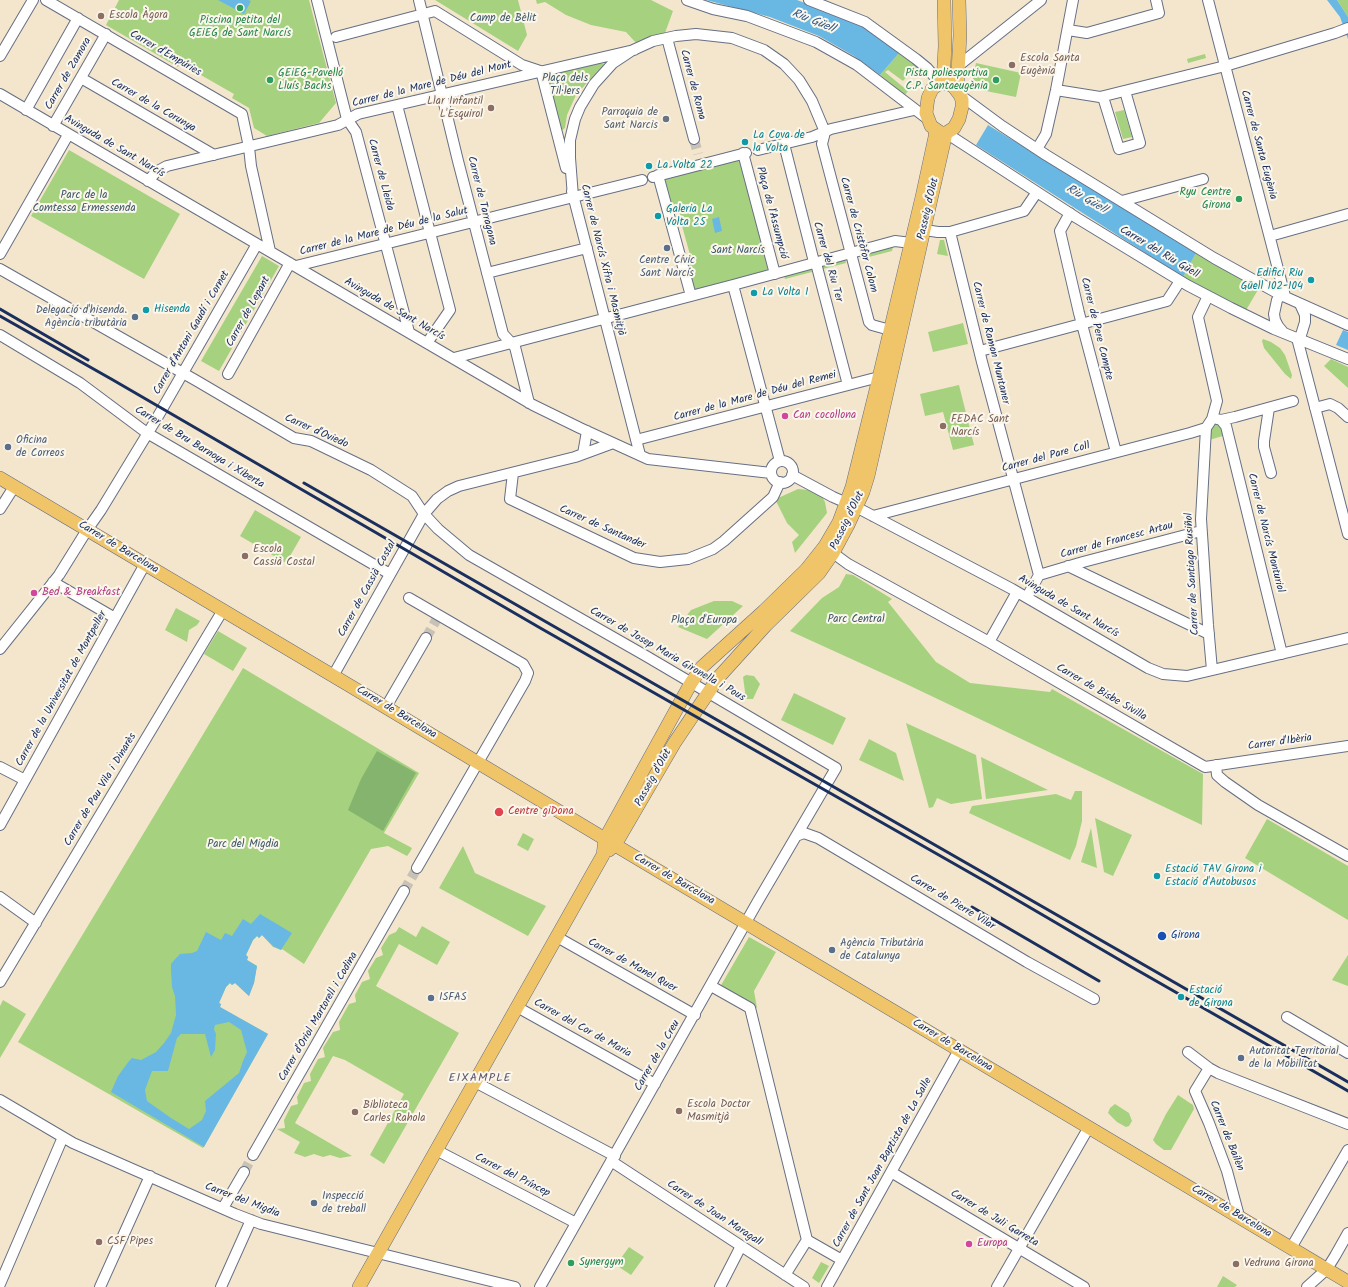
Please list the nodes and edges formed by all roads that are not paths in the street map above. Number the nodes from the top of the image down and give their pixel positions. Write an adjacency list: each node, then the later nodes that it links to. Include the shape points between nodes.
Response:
1 (33, 0): 21 (street)
2 (46, 0): 14 (street, Carrer d'Empúries)
3 (317, 0): 36 (street, Carrer de Lleida)
4 (419, 0): 13 (street, Carrer de Tarragona)
5 (687, 0): 35 (street, Carrer del Riu Güell, via 747,16 816,42 857,65)
6 (809, 0): 26 (street, via 865,22 916,59)
7 (944, 0): 26 (main road, via 945,46)
8 (960, 0): 22 (main road)
9 (1041, 0): 22 (street)
10 (1073, 0): 16 (street)
11 (1156, 0): 16 (street, via 1159,13 1087,33)
12 (1208, 0): 23 (street, Carrer de Santa Eugènia)
13 (423, 15): 18 (street); 24 (street, via 435,11 522,65); 31 (street, Carrer de Tarragona)
14 (78, 18): 17 (street, Carrer d'Empúries); 34 (street)
15 (1348, 28): 23 (street)
16 (1068, 30): 27 (street)
17 (106, 34): 25 (street, Carrer de Zamora); 43 (street, Carrer d'Empúries, via 239,111 242,114)
18 (336, 37)
19 (667, 38): 20 (street); 39 (street, via 696,34 720,36 744,41 764,50 784,64 799,80 812,101); 41 (street, Carrer de Roma)
20 (634, 50): 24 (street, Carrer de la Mare de Déu del Mont); 51 (street, via 602,75 586,96 578,113 570,146)
21 (0, 56)
22 (958, 66): 29 (main road)
23 (1225, 66): 28 (street); 59 (street, Carrer de Santa Eugènia)
24 (541, 71): 31 (street, Carrer de la Mare de Déu del Mont); 51 (street, Carrer de Narcís Xifra i Masmitjà)
25 (81, 78): 37 (street, Carrer de Zamora); 46 (street, Carrer de la Corunya)
26 (941, 83): 29 (main road, via 949,84); 38 (main road, via 932,89 926,113)
27 (1056, 90): 32 (street); 44 (street, via 1046,134)
28 (1125, 91): 32 (street); 32 (street, via 1140,143 1118,149)
29 (958, 92): 38 (main road, via 962,107 960,119 954,128); 44 (street)
30 (0, 94): 34 (street, Avinguda de Sant Narcís)
31 (442, 94): 33 (street, Carrer de la Mare de Déu del Mont); 55 (street, Carrer de Tarragona)
32 (1102, 97)
33 (397, 105): 36 (street, Carrer de la Mare de Déu del Mont); 57 (street)
34 (26, 110): 37 (street, Avinguda de Sant Narcís)
35 (914, 110): 38 (street, Carrer del Riu Güell); 39 (street)
36 (347, 119): 43 (street, Carrer de la Mare de Déu del Mont, via 338,125); 62 (street, Carrer de Lleida, via 356,132)
37 (53, 126): 40 (street, Avinguda de Sant Narcís)
38 (937, 128): 50 (street, Carrer del Riu Güell); 56 (main road, Passeig d'Olot); 60 (main road, Passeig d'Olot)
39 (825, 132): 42 (street); 65 (street, Carrer de Cristòfor Colom, via 822,144)
40 (68, 135): 49 (street, Avinguda de Sant Narcís); 66 (street)
41 (694, 139)
42 (784, 144): 45 (street); 67 (street, Carrer del Riu Ter)
43 (249, 147): 46 (street, Carrer de la Mare de Déu del Mont); 64 (street, Carrer d'Empúries)
44 (1037, 149): 52 (street)
45 (758, 150)
46 (214, 155): 49 (street, Carrer de la Mare de Déu del Mont, via 167,166 156,172)
47 (1203, 179): 52 (street)
48 (642, 180): 51 (street, Carrer de la Mare de Déu de la Salut)
49 (148, 181): 61 (street, Avinguda de Sant Narcís)
50 (1037, 192): 53 (street, Carrer del Riu Güell); 58 (street, via 1024,211)
51 (573, 197): 55 (street, Carrer de la Mare de Déu de la Salut); 63 (street, Carrer de Narcís Xifra i Masmitjà)
52 (1122, 201): 76 (street, via 1225,265)
53 (1070, 213): 73 (street, Carrer del Riu Güell); 79 (street, Carrer de Pere Compte, via 1060,231)
54 (1348, 214): 59 (street)
55 (474, 221): 57 (street, Carrer de la Mare de Déu de la Salut); 70 (street, Carrer de Tarragona)
56 (924, 230): 58 (street); 119 (main road, Passeig d'Olot, via 868,476)
57 (430, 232): 62 (street, Carrer de la Mare de Déu de la Salut); 86 (street, via 450,310)
58 (950, 232): 88 (street, Carrer de Ramon Muntaner)
59 (1270, 236): 76 (street, Carrer de Santa Eugènia)
60 (911, 243): 65 (street, via 895,241); 81 (main road, Passeig d'Olot)
61 (258, 244): 64 (street, Avinguda de Sant Narcís); 91 (street, Carrer d'Antoni Gaudí i Cornet)
62 (385, 244): 68 (street, Carrer de la Mare de Déu de la Salut); 82 (street, Carrer de Lleida)
63 (586, 248): 70 (street); 78 (street, Carrer de Narcís Xifra i Masmitjà)
64 (270, 251): 68 (street, Avinguda de Sant Narcís)
65 (851, 253): 67 (street); 81 (street, Carrer de Cristòfor Colom, via 869,322)
66 (0, 254)
67 (814, 262): 71 (street); 94 (street, Carrer del Riu Ter)
68 (293, 265): 82 (street, Avinguda de Sant Narcís); 92 (street, Carrer de Lepant)
69 (0, 269): 91 (street, Carrer d'Oviedo)
70 (487, 273): 87 (street, Carrer de Tarragona, via 503,334)
71 (775, 274): 72 (street, Plaça de l'Assumpció); 74 (street, Plaça de l'Assumpció, via 745,153 699,159 656,176)
72 (733, 285): 74 (street, Plaça de l'Assumpció); 97 (street)
73 (1177, 285): 75 (street, Carrer del Riu Güell); 79 (street, via 1167,301)
74 (691, 296): 78 (street)
75 (1208, 296): 83 (street, Carrer del Riu Güell); 101 (street, via 1198,317 1217,401)
76 (1283, 296): 77 (street); 83 (street, via 1277,300 1274,314)
77 (1300, 304): 80 (street); 85 (street, via 1305,322 1301,335)
78 (605, 318): 87 (street); 105 (street, Carrer de Narcís Xifra i Masmitjà)
79 (1082, 324): 88 (street); 107 (street, Carrer de Pere Compte)
80 (1348, 325)
81 (890, 330): 93 (main road, Passeig d'Olot)
82 (409, 332): 86 (street, Avinguda de Sant Narcís)
83 (1283, 332): 85 (street)
84 (0, 335): 104 (street, Carrer de Bru Barnoya i Xiberta, via 80,383)
85 (1297, 338): 90 (street); 99 (street)
86 (427, 342): 89 (street, Avinguda de Sant Narcís)
87 (511, 343): 89 (street); 96 (street, Carrer de Tarragona, via 515,347)
88 (980, 351): 116 (street, Carrer de Ramon Muntaner)
89 (454, 358): 96 (street, Avinguda de Sant Narcís)
90 (1348, 359)
91 (183, 373): 104 (street, Carrer d'Antoni Gaudí i Cornet); 121 (street, Carrer d'Oviedo, via 294,438 311,441 371,470 412,496)
92 (228, 374)
93 (879, 378): 94 (street, Carrer de la Mare de Déu del Remei); 119 (main road, Passeig d'Olot, via 852,487)
94 (848, 386): 97 (street, Carrer de la Mare de Déu del Remei)
95 (1293, 401): 98 (street)
96 (529, 402): 103 (street, Avinguda de Sant Narcís)
97 (765, 407): 105 (street, Carrer de la Mare de Déu del Remei); 110 (street)
98 (1269, 408): 101 (street); 112 (street, via 1264,447)
99 (1315, 408): 100 (street, via 1330,404); 125 (street)
100 (1348, 417)
101 (1217, 419): 102 (street); 142 (street, Carrer de Narcís Monturiol, via 1226,426)
102 (1206, 428): 107 (street, Carrer del Pare Coll); 124 (street, Carrer de Santiago Rusiñol)
103 (587, 431): 106 (street, Avinguda de Sant Narcís); 108 (street)
104 (147, 433): 123 (street, Carrer d'Antoni Gaudí i Cornet); 129 (street, Carrer de Bru Barnoya i Xiberta)
105 (636, 440): 109 (street, Carrer de Narcís Xifra i Masmitjà)
106 (609, 441): 108 (street); 109 (street, Avinguda de Sant Narcís)
107 (1116, 452): 116 (street, Carrer del Pare Coll)
108 (583, 454): 111 (street)
109 (640, 455): 113 (street, Avinguda de Sant Narcís, via 648,459)
110 (780, 461): 113 (street, via 773,466); 114 (street, via 790,465)
111 (513, 473): 117 (street, Carrer de Santander, via 510,499 634,558 660,562 688,559 713,550 773,497); 121 (street, via 448,490)
112 (1271, 473)
113 (771, 474): 117 (street)
114 (792, 475): 117 (street, via 787,481); 119 (street, Avinguda de Sant Narcís)
115 (0, 478): 118 (main road, Carrer de Barcelona)
116 (1013, 479): 122 (street, Carrer del Pare Coll); 130 (street, Carrer de Ramon Muntaner)
117 (780, 482)
118 (14, 487): 120 (street); 123 (main road, Carrer de Barcelona)
119 (851, 505): 122 (street, Avinguda de Sant Narcís); 126 (main road, Passeig d'Olot); 145 (main road, Passeig d'Olot, via 806,570 702,667)
120 (0, 509)
121 (424, 514): 129 (street, Carrer de Cassià Costal); 145 (street, Carrer de Josep Maria Gironella i Pous, via 469,555)
122 (873, 516): 132 (street, Avinguda de Sant Narcís)
123 (87, 530): 127 (main road, Carrer de Barcelona); 131 (street, Carrer d'Antoni Gaudí i Cornet)
124 (1201, 531): 128 (street, Carrer de Francesc Artau); 137 (street, Carrer de Santiago Rusiñol)
125 (1348, 534)
126 (833, 553): 140 (street, Carrer de Bisbe Sivilla, via 860,571); 146 (main road, Passeig d'Olot, via 819,573 741,652)
127 (145, 564): 135 (main road, Carrer de Barcelona); 136 (street, Carrer de la Universitat de Montpeller)
128 (1068, 566): 130 (street, Carrer de Francesc Artau); 137 (street)
129 (390, 574): 144 (street, Carrer de Cassià Costal)
130 (1039, 576): 133 (street)
131 (53, 582): 136 (street); 141 (street, Carrer d'Antoni Gaudí i Cornet)
132 (1017, 592): 133 (street, Avinguda de Sant Narcís); 140 (street)
133 (1027, 597): 143 (street, Avinguda de Sant Narcís, via 1148,668 1163,674 1187,676)
134 (409, 598): 149 (street, via 523,664 528,673)
135 (223, 610): 144 (main road, Carrer de Barcelona); 160 (street, Carrer de Pau Vila i Dinarès)
136 (116, 618): 152 (street, Carrer de la Universitat de Montpeller)
137 (1209, 634): 143 (street, Carrer de Santiago Rusiñol)
138 (426, 638): 147 (street)
139 (1348, 638): 142 (street, Avinguda de Sant Narcís)
140 (989, 642): 150 (street, Carrer de Bisbe Sivilla, via 1205,766)
141 (0, 649)
142 (1282, 654): 143 (street, Avinguda de Sant Narcís)
143 (1212, 670)
144 (333, 676): 147 (main road, Carrer de Barcelona)
145 (691, 683): 146 (street, Carrer de Josep Maria Gironella i Pous); 155 (main road, Passeig d'Olot)
146 (708, 693): 154 (street, Carrer de Josep Maria Gironella i Pous, via 836,768); 155 (main road, Passeig d'Olot)
147 (386, 707): 149 (main road, Carrer de Barcelona)
148 (1348, 746): 150 (street, Carrer d'Ibèria)
149 (477, 762): 155 (main road, Carrer de Barcelona); 157 (street)
150 (1216, 765): 156 (street, via 1217,775 1258,805)
151 (0, 767): 152 (street)
152 (25, 780): 153 (street, Carrer de la Universitat de Montpeller)
153 (0, 826)
154 (796, 836): 161 (street, Carrer de la Creu); 165 (street, Carrer de Pierre Vilar, via 804,833 818,838)
155 (610, 842): 161 (main road, Carrer de Barcelona); 162 (main road)
156 (1348, 856)
157 (417, 868)
158 (404, 891): 181 (street, Carrer d'Oriol Martorell i Codina)
159 (0, 897): 160 (street)
160 (36, 922): 163 (street, Carrer de Pau Vila i Dinarès)
161 (747, 922): 164 (street, Carrer de la Creu); 169 (main road, Carrer de Barcelona)
162 (557, 937): 166 (main road); 167 (street, Carrer de Manel Quer)
163 (0, 982)
164 (711, 986): 167 (street, Carrer de la Creu); 191 (street, via 750,1008)
165 (1094, 999)
166 (517, 1007): 173 (main road); 174 (street, Carrer del Cor de Maria)
167 (695, 1015): 174 (street, Carrer de la Creu)
168 (1287, 1017): 171 (street)
169 (959, 1050): 177 (main road, Carrer de Barcelona); 184 (street, Carrer de Sant Joan Baptista de La Salle)
170 (1188, 1052): 172 (street)
171 (1348, 1054)
172 (1209, 1068): 176 (street); 187 (street, Carrer de Bailèn, via 1195,1091 1227,1171)
173 (475, 1082): 179 (main road); 182 (street, Carrer de Joan Maragall)
174 (655, 1084): 182 (street, Carrer de la Creu)
175 (0, 1100): 178 (street, Carrer del Migdia)
176 (1348, 1124)
177 (1089, 1127): 187 (main road, Carrer de Barcelona); 193 (street)
178 (63, 1137): 185 (street, Carrer del Migdia); 200 (street)
179 (436, 1150): 189 (street, Carrer del Príncep); 195 (main road)
180 (1348, 1150): 194 (street)
181 (253, 1155)
182 (613, 1158): 189 (street, Carrer de la Creu); 192 (street, Carrer de Joan Maragall)
183 (244, 1172): 186 (street)
184 (891, 1172): 193 (street, Carrer de Juli Garreta); 196 (street, Carrer de Sant Joan Baptista de La Salle)
185 (150, 1176): 186 (street, Carrer del Migdia); 201 (street)
186 (223, 1208): 188 (street, Carrer del Migdia)
187 (1239, 1216): 194 (main road, Carrer de Barcelona)
188 (251, 1220): 195 (street, Carrer del Migdia); 202 (street)
189 (576, 1223): 205 (street, Carrer de la Creu)
190 (1348, 1233): 197 (street)
191 (807, 1240): 196 (street); 198 (street)
192 (742, 1246): 198 (street, Carrer de Joan Maragall); 206 (street)
193 (1019, 1248): 209 (street); 210 (street, Carrer de Juli Garreta)
194 (1291, 1248): 197 (main road, Carrer de Barcelona)
195 (378, 1252): 203 (main road); 204 (street, Carrer del Migdia)
196 (842, 1260): 208 (street, Carrer de Sant Joan Baptista de La Salle)
197 (1326, 1269): 199 (main road, Carrer de Barcelona); 211 (street)
198 (785, 1275): 207 (street, Carrer de Joan Maragall)
199 (1348, 1282)
200 (0, 1284)
201 (100, 1287)
202 (221, 1287)
203 (359, 1287)
204 (516, 1287)
205 (540, 1287)
206 (720, 1287)
207 (804, 1287)
208 (827, 1287)
209 (996, 1287)
210 (1084, 1287)
211 (1307, 1287)

